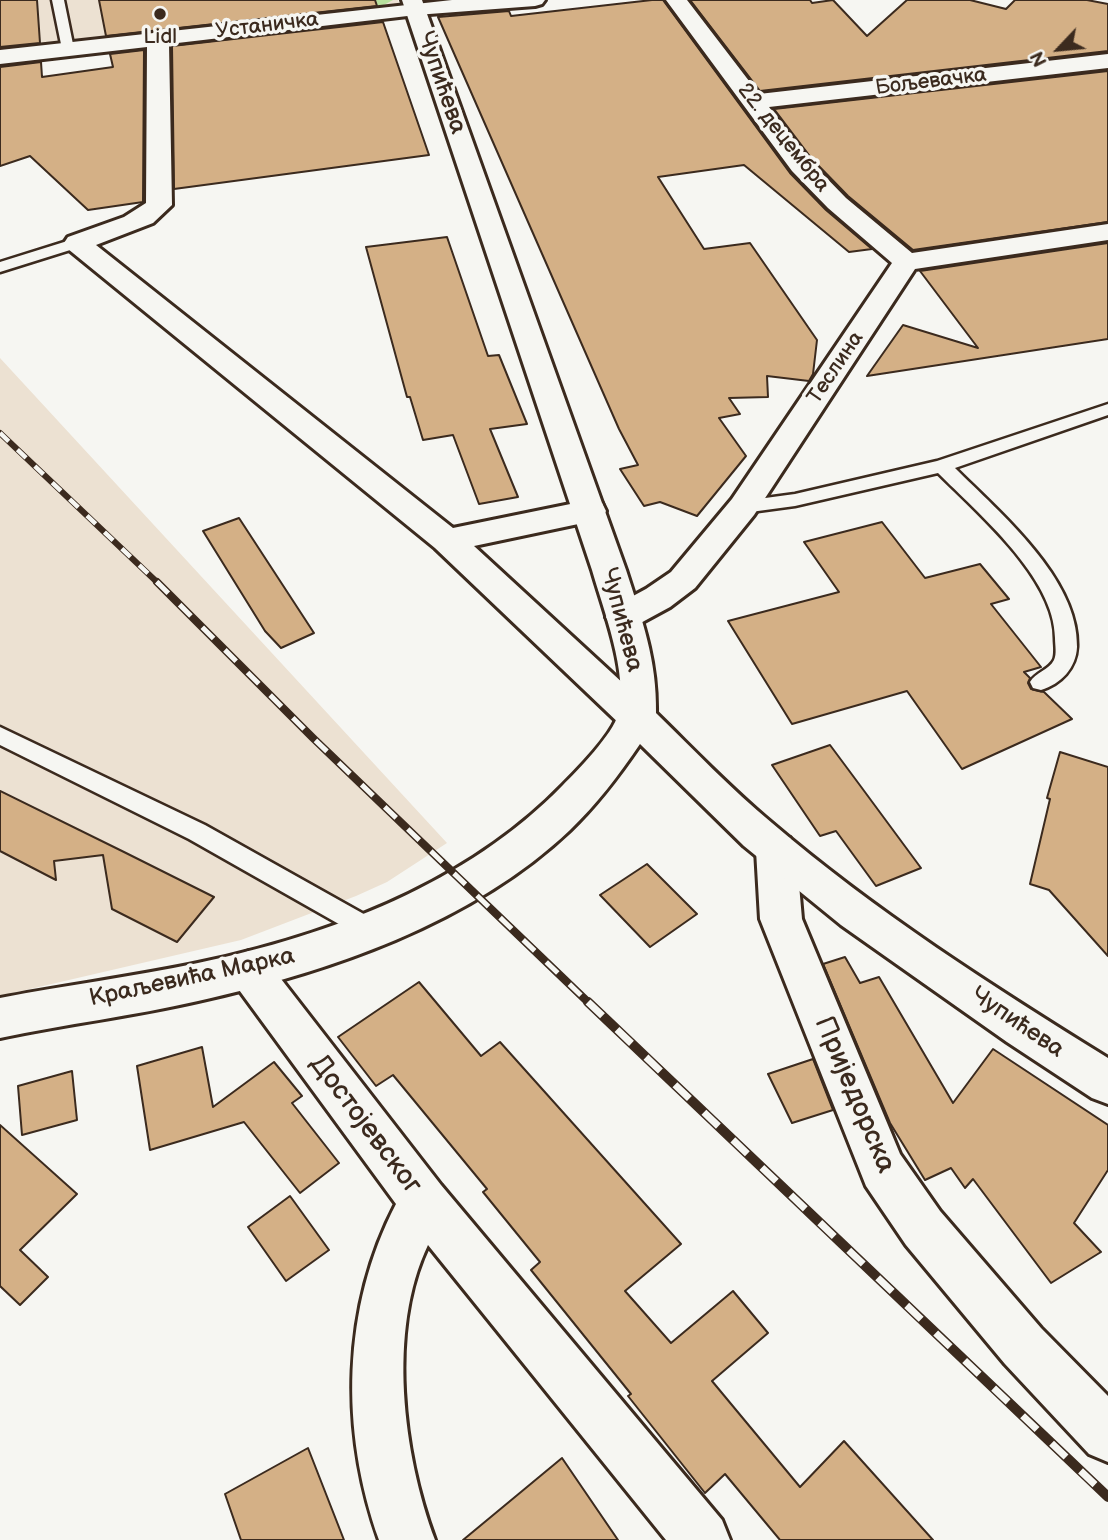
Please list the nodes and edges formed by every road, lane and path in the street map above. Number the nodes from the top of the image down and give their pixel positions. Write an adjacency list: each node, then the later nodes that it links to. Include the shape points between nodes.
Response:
1 (58, 0): 6 (lane)
2 (535, 0): 4 (street, Устаничка)
3 (676, 0): 9 (street, 22. децембра)
4 (414, 4): 5 (street, Устаничка); 17 (street, Чупићева)
5 (158, 38): 6 (street, Устаничка); 11 (street, via 159,205 153,213)
6 (68, 49): 7 (street, Устаничка)
7 (0, 57)
8 (1108, 61): 9 (street, Бољевачка)
9 (753, 102): 12 (street, 22. децембра, via 819,185)
10 (1108, 232): 12 (street)
11 (77, 243): 13 (lane); 18 (street)
12 (906, 262): 16 (street, Теслина)
13 (0, 267)
14 (1108, 409): 15 (lane)
15 (942, 466): 16 (lane, via 795,500); 20 (lane, via 1025,551 1062,611 1068,641 1063,664)
16 (743, 507): 19 (street, Теслина, via 682,580)
17 (590, 511): 18 (street); 19 (street, Чупићева)
18 (447, 540): 21 (street)
19 (623, 617): 21 (street, Чупићева, via 638,680)
20 (1041, 682)
21 (637, 718): 23 (street, Чупићева); 24 (street, Краљевића Марка, via 595,781 515,852 433,903)
22 (0, 735): 24 (lane, via 197,832)
23 (776, 850): 27 (street, Чупићева, via 918,957); 29 (street, Приједорска, via 781,919 883,1170 923,1228 1023,1346)
24 (369, 929): 25 (street, Краљевића Марка)
25 (249, 970): 26 (street, Краљевића Марка); 28 (street, Достојевског)
26 (0, 1017)
27 (1108, 1083)
28 (424, 1202): 30 (street, Достојевског, via 390,1277 380,1339 379,1407 388,1476); 31 (street)
29 (1108, 1434)
30 (407, 1540)
31 (702, 1540)

